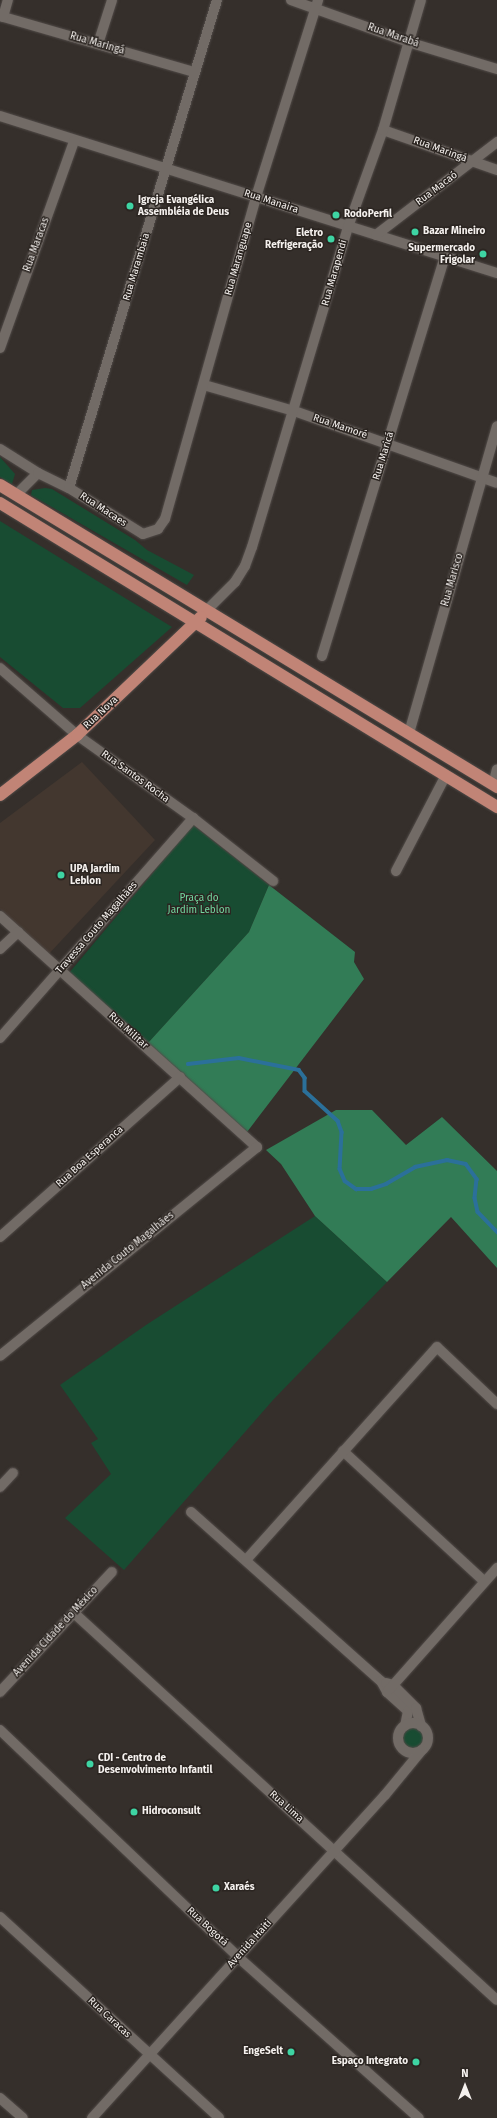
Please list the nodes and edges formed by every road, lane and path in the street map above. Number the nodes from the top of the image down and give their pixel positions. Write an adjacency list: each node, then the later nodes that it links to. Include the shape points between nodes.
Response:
1 (8, 0): 7 (street)
2 (112, 0): 9 (street)
3 (217, 0): 11 (street, Rua Marambaia)
4 (291, 0): 6 (street, Rua Marabá)
5 (421, 0): 8 (street, Rua Marapendi)
6 (316, 4): 8 (street, Rua Marabá); 19 (street, Rua Maranguape)
7 (2, 17): 9 (street, Rua Maringá)
8 (408, 42): 10 (street, Rua Marabá); 13 (street, Rua Marapendi)
9 (98, 44): 11 (street, Rua Maringá)
10 (497, 69)
11 (194, 72): 17 (street, Rua Marambaia)
12 (0, 116): 14 (street, Rua Manaira)
13 (383, 130): 16 (street, Rua Maringá); 20 (street, Rua Marapendi)
14 (74, 141): 17 (street, Rua Manaira); 24 (street, Rua Maracas)
15 (497, 142): 16 (street, Rua Macaó)
16 (472, 162): 18 (street, Rua Maringá); 21 (street, Rua Macaó)
17 (168, 169): 19 (street, Rua Manaira); 34 (street, Rua Marambaia)
18 (497, 170)
19 (256, 197): 20 (street, Rua Manaira); 25 (street, Rua Maranguape)
20 (348, 227): 21 (street, Rua Manaira); 26 (street, Rua Marapendi)
21 (376, 235): 22 (street, Rua Manaira)
22 (445, 256): 23 (street, Rua Manaira); 28 (street, Rua Maricá)
23 (497, 273)
24 (0, 348)
25 (204, 385): 26 (street, Rua Mamoré); 37 (street, Rua Maranguape)
26 (294, 412): 28 (street, Rua Mamoré); 38 (street, Rua Marapendi, via 245,566 235,582)
27 (497, 426): 31 (street, Rua Marisco)
28 (388, 443): 31 (street, Rua Mamoré); 40 (street, Rua Maricá)
29 (0, 450): 30 (street, Rua Macaes)
30 (38, 473): 34 (street, Rua Macaes); 35 (street)
31 (482, 478): 32 (street, Rua Mamoré); 42 (street, Rua Marisco)
32 (497, 483)
33 (0, 485): 35 (main road)
34 (69, 488): 37 (street, Rua Macaes, via 143,534 158,529)
35 (16, 494): 38 (main road)
36 (0, 503): 39 (main road)
37 (165, 519)
38 (207, 610): 39 (main road, Rua Nova); 42 (main road)
39 (195, 623): 43 (main road, Rua Nova); 45 (main road)
40 (322, 656)
41 (0, 668): 43 (street, Rua Santos Rocha)
42 (409, 734): 46 (main road)
43 (77, 735): 47 (main road, Rua Nova); 49 (street, Rua Santos Rocha)
44 (497, 769): 46 (street)
45 (446, 775): 48 (main road); 50 (street)
46 (495, 786)
47 (1, 792)
48 (497, 807)
49 (193, 818): 51 (street, Rua Santos Rocha); 55 (street, Travessa Couto Magalhães)
50 (396, 871)
51 (274, 881)
52 (0, 916): 53 (street, Rua Militar)
53 (18, 932): 54 (street); 55 (street, Rua Militar)
54 (0, 949)
55 (60, 971): 56 (street, Travessa Couto Magalhães); 57 (street, Rua Militar)
56 (0, 1038)
57 (180, 1077): 58 (street, Rua Militar); 59 (street, Rua Boa Esperanca)
58 (257, 1147): 60 (street, Avenida Couto Magalhães)
59 (0, 1237)
60 (0, 1356)
61 (497, 1404): 62 (street, via 437,1347)
62 (343, 1451): 66 (street); 69 (street)
63 (13, 1473): 64 (street)
64 (0, 1487)
65 (191, 1512): 66 (street)
66 (246, 1560): 71 (street)
67 (497, 1568): 69 (street)
68 (112, 1572): 70 (street, Avenida Cidade do México)
69 (484, 1581): 71 (street)
70 (74, 1613): 72 (street, Avenida Cidade do México); 79 (street, Rua Lima)
71 (390, 1689): 73 (street, via 408,1711); 74 (street, Avenida Haiti, via 416,1708)
72 (0, 1692)
73 (405, 1726): 74 (street, via 413,1723); 77 (street, via 398,1736 399,1745)
74 (421, 1726): 76 (street, Avenida Haiti, via 428,1738)
75 (0, 1730): 81 (street, Rua Bogotá)
76 (422, 1750): 77 (street, via 413,1753); 78 (street, Avenida Haiti)
77 (405, 1751): 78 (street)
78 (408, 1769): 79 (street, Avenida Haiti)
79 (334, 1851): 81 (street, Avenida Haiti); 82 (street, Rua Lima)
80 (0, 1917): 83 (street, Rua Caracas)
81 (238, 1956): 83 (street, Avenida Haiti); 88 (street, Rua Bogotá)
82 (497, 2000)
83 (149, 2055): 86 (street, Avenida Haiti); 87 (street, Rua Caracas)
84 (0, 2098): 85 (street)
85 (23, 2118)
86 (92, 2118)
87 (219, 2118)
88 (419, 2118)

